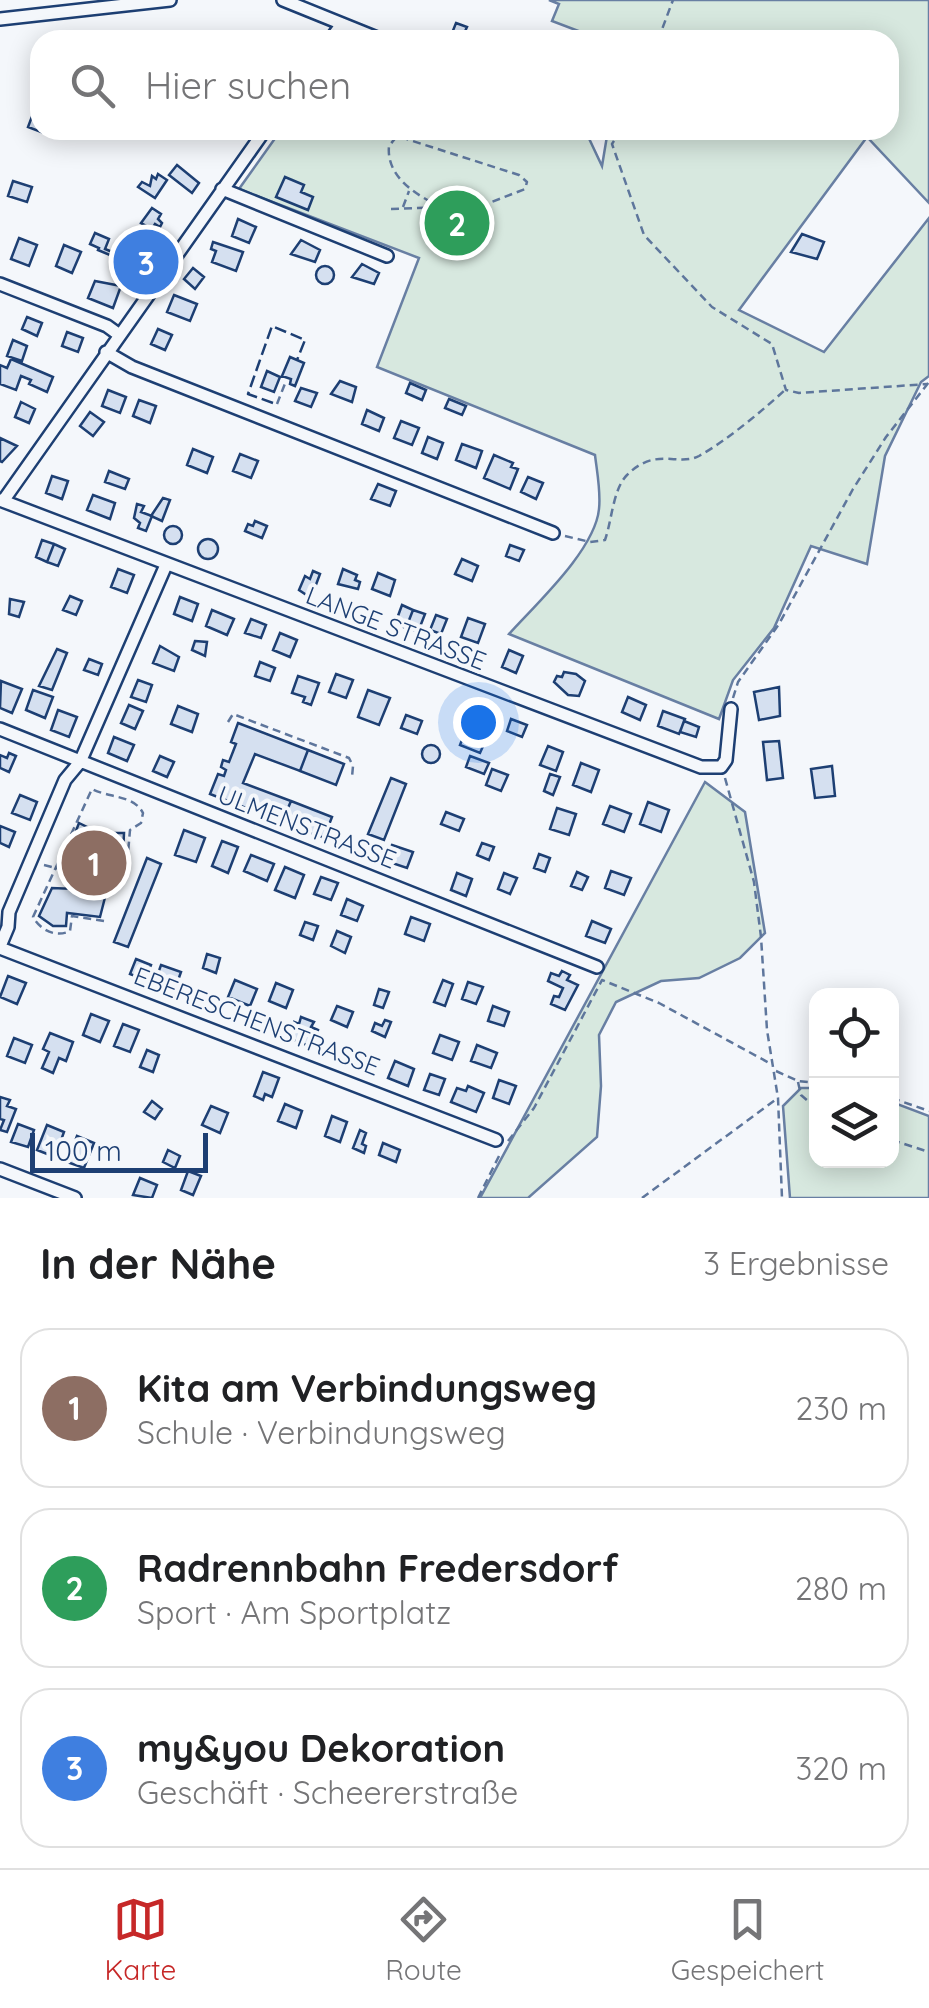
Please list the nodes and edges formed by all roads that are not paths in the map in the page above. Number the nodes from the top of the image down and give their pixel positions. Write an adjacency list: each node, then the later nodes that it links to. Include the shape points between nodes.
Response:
1 (170, 0): 3 (street)
2 (283, 0): 4 (street)
3 (0, 20)
4 (342, 24): 5 (street); 6 (street)
5 (338, 30)
6 (357, 30)
7 (258, 140): 8 (street)
8 (222, 189): 9 (street); 11 (street)
9 (387, 256)
10 (0, 284): 11 (street)
11 (118, 334): 12 (street)
12 (106, 352): 13 (street); 14 (street)
13 (1, 500): 15 (street, LANGE STRASSE)
14 (554, 533)
15 (166, 565): 16 (street, LANGE STRASSE, via 700,767 721,768 726,760); 18 (street)
16 (731, 709)
17 (0, 729): 18 (street, ULMENSTRASSE)
18 (80, 762): 19 (street, via 65,780); 20 (street, ULMENSTRASSE)
19 (0, 947): 21 (street, EBERESCHENSTRASSE)
20 (600, 973)
21 (496, 1140)
22 (0, 1169): 23 (street)
23 (75, 1198)

